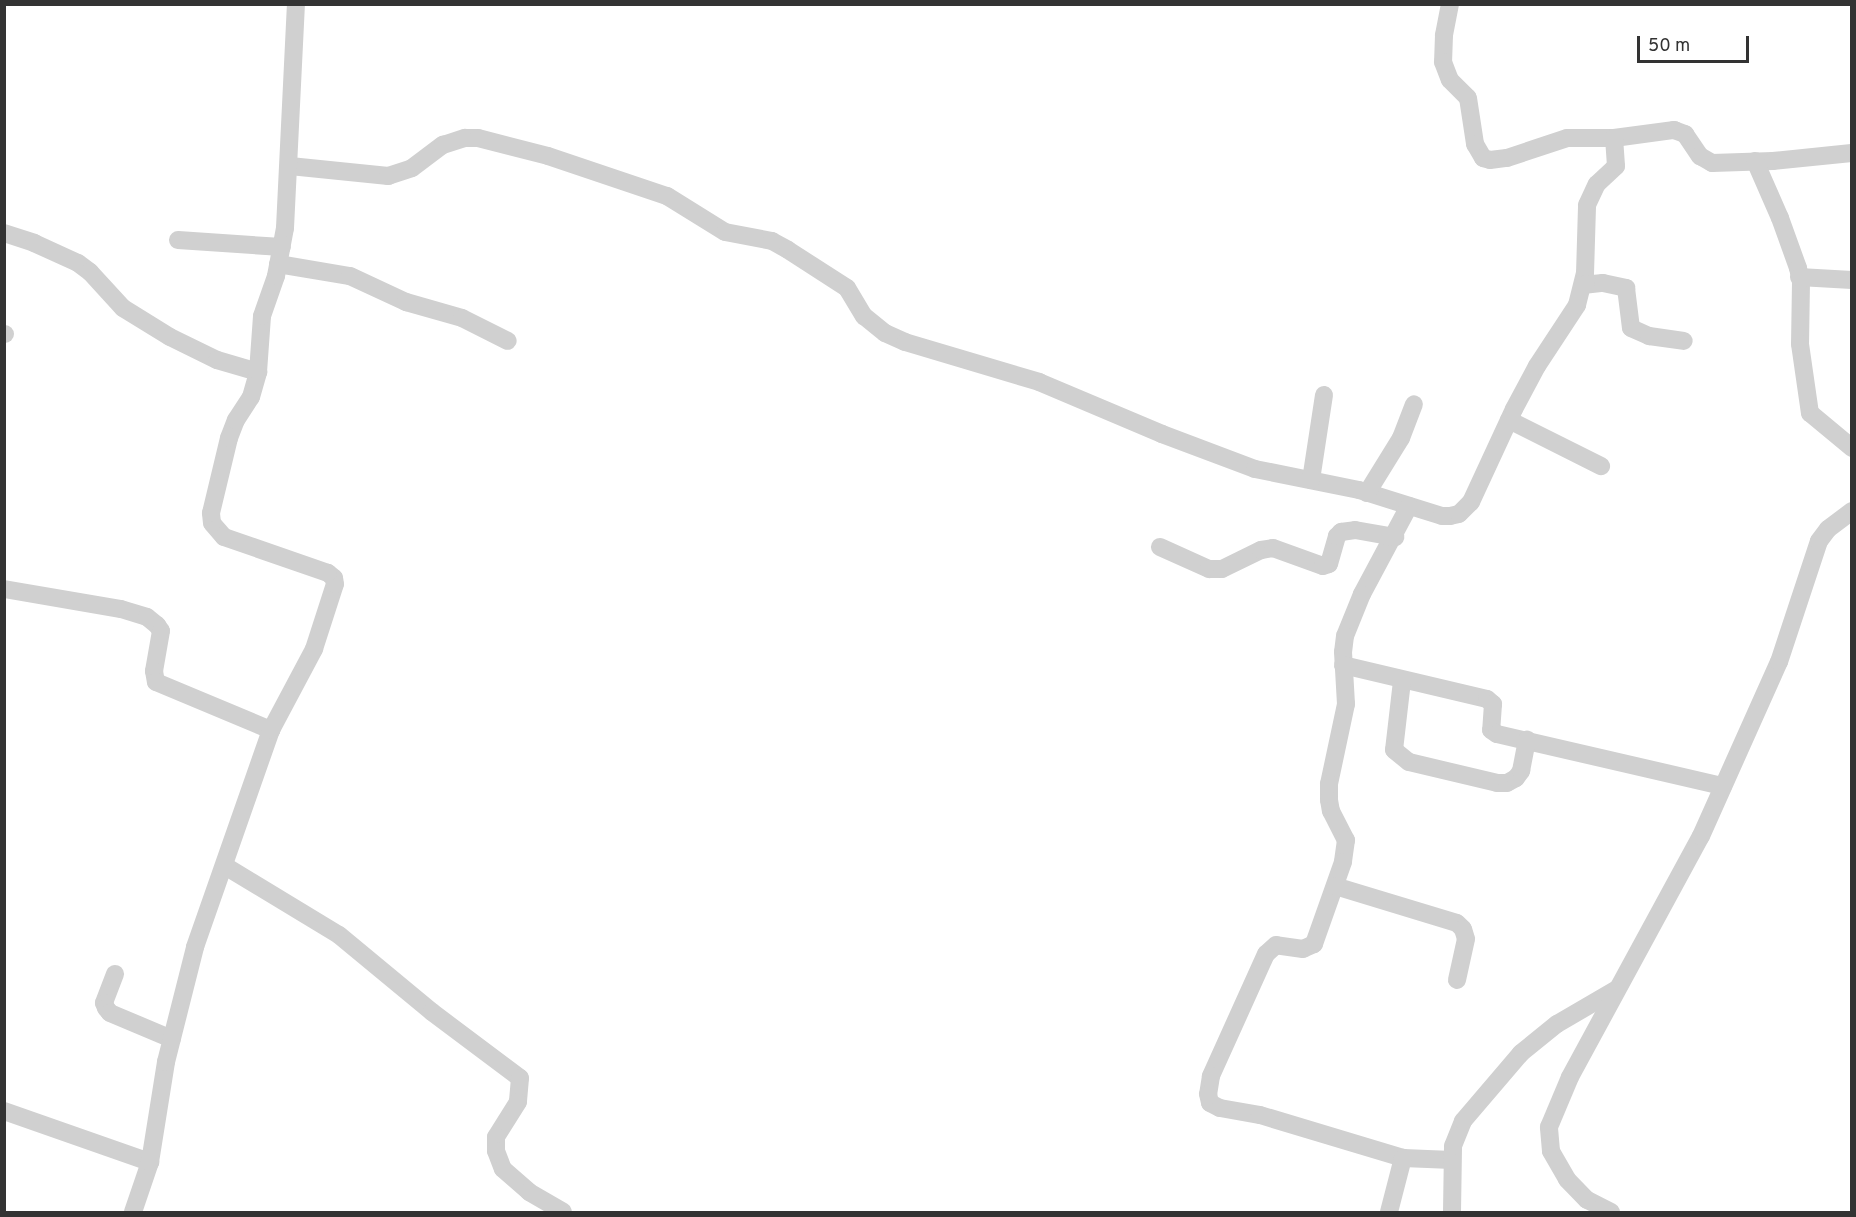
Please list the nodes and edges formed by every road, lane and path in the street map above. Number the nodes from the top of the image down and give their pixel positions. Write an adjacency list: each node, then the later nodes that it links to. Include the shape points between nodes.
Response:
1 (296, 4): 6 (street)
2 (1450, 4): 3 (street, via 1443,62 1450,80 1468,98 1475,144 1483,158 1507,159 1567,138)
3 (1614, 138): 5 (street, via 1681,131 1705,160); 12 (street, via 1616,166 1597,184 1587,205)
4 (1851, 153): 5 (street)
5 (1755, 161): 10 (street, via 1793,250)
6 (290, 166): 9 (street); 21 (street, via 388,176 412,168 443,145 465,138 548,156 667,196 725,232 788,249 847,288 864,316 885,333 905,342 1039,382 1255,469)
7 (4, 233): 15 (street, via 78,263 123,308 170,337 217,360)
8 (178, 240): 9 (street)
9 (280, 256): 13 (street, via 350,276 406,302 462,318); 15 (street, via 262,316)
10 (1800, 277): 11 (street); 19 (street, via 1800,344 1810,413)
11 (1851, 280)
12 (1583, 285): 14 (street, via 1603,283 1626,288 1631,327 1649,336); 18 (street, via 1565,327 1538,366)
13 (508, 341)
14 (1684, 341)
15 (258, 372): 30 (street, via 251,397 229,438 212,523 224,537 328,573 335,581 314,649)
16 (1324, 396): 21 (street)
17 (1414, 404): 22 (street, via 1401,438)
18 (1509, 420): 20 (street); 23 (street, via 1466,509 1442,516)
19 (1851, 448)
20 (1601, 466)
21 (1311, 480): 22 (street)
22 (1367, 493): 23 (street)
23 (1409, 506): 25 (street)
24 (1851, 511): 32 (street, via 1819,541 1779,662)
25 (1395, 537): 26 (street, via 1355,530 1341,532 1329,564 1323,566 1273,548 1222,569 1209,569); 28 (street, via 1350,618)
26 (1160, 547)
27 (4, 590): 30 (street, via 121,609 147,617 160,632 156,682)
28 (1343, 665): 29 (street); 34 (street, via 1346,704 1329,784 1331,811 1343,831 1346,849)
29 (1402, 681): 31 (street, via 1487,699 1493,704 1491,730); 31 (street, via 1394,750 1408,762 1507,783 1521,771)
30 (271, 730): 33 (street)
31 (1527, 740): 32 (street)
32 (1723, 786): 37 (street, via 1701,836)
33 (225, 866): 38 (street, via 195,947); 44 (street, via 339,935 520,1078 518,1102 496,1137 496,1151 503,1169 529,1192)
34 (1335, 885): 36 (street, via 1458,923 1466,939); 40 (street, via 1314,944 1303,949 1276,945 1266,954 1211,1076 1210,1103)
35 (115, 974): 38 (street, via 104,1003 110,1013)
36 (1457, 980)
37 (1619, 988): 41 (street, via 1557,1024 1521,1053 1463,1121 1455,1138); 47 (street, via 1554,1110 1548,1137 1551,1151 1567,1179 1587,1200)
38 (172, 1039): 42 (street)
39 (4, 1111): 42 (street)
40 (1403, 1158): 41 (street); 45 (street)
41 (1452, 1160): 46 (street)
42 (150, 1162): 43 (street)
43 (133, 1212)
44 (563, 1212)
45 (1389, 1212)
46 (1452, 1212)
47 (1611, 1212)

